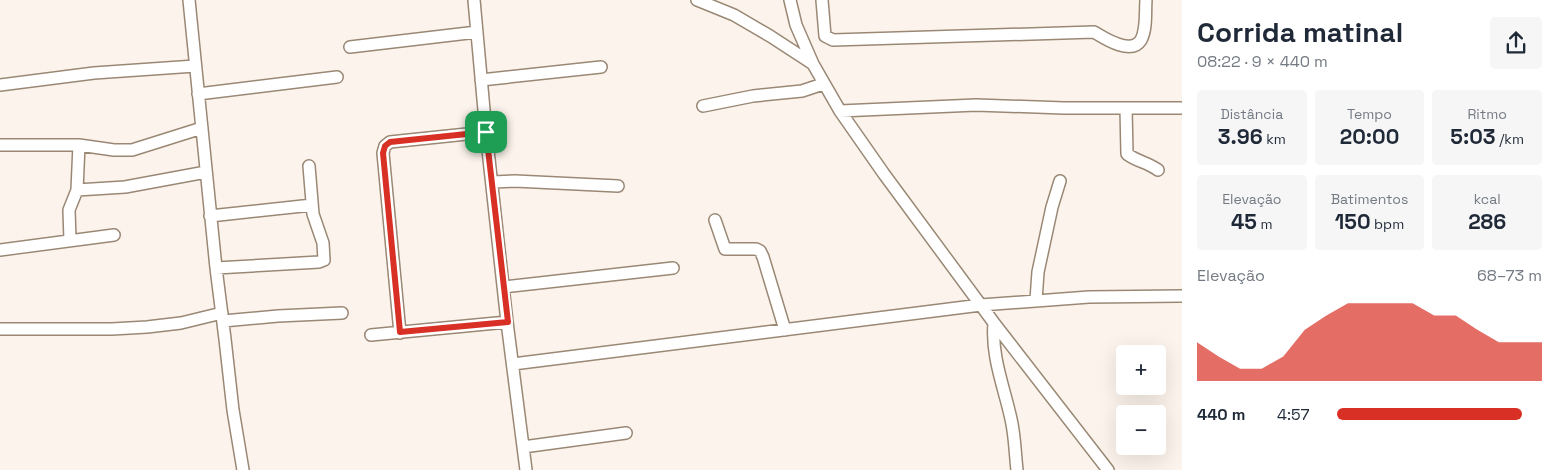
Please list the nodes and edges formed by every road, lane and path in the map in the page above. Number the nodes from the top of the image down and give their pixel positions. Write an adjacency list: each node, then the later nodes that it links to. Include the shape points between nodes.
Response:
1 (189, 0): 10 (street)
2 (474, 0): 7 (street)
3 (696, 0): 9 (street, via 734,15)
4 (790, 0): 9 (street, via 796,25)
5 (822, 0): 6 (street, via 825,36 833,40 1094,32 1126,46 1140,41)
6 (1146, 0)
7 (477, 32): 8 (street); 13 (street)
8 (350, 47)
9 (813, 64): 15 (street)
10 (195, 66): 14 (street); 16 (street)
11 (601, 67): 13 (street)
12 (337, 77): 16 (street)
13 (481, 80): 22 (street)
14 (0, 84)
15 (823, 84): 17 (street, via 802,91); 20 (street)
16 (198, 94): 21 (street)
17 (704, 106)
18 (1126, 108): 19 (street); 20 (street, via 976,105); 26 (street, via 1127,154)
19 (1182, 108)
20 (840, 111): 43 (street)
21 (202, 128): 24 (street, via 132,150); 27 (street)
22 (486, 132): 29 (street); 50 (street, via 390,142 385,146 383,153)
23 (0, 145): 24 (street)
24 (79, 145): 31 (street)
25 (309, 166): 32 (street)
26 (1158, 170)
27 (206, 172): 31 (street, via 125,187); 33 (street)
28 (1060, 181): 42 (street, via 1038,272)
29 (493, 182): 30 (street); 40 (street)
30 (618, 186)
31 (77, 190): 36 (street, via 69,210)
32 (312, 205): 33 (street); 38 (street, via 323,243 324,260)
33 (210, 216): 38 (street)
34 (715, 220): 49 (street, via 725,249 760,251)
35 (114, 235): 36 (street)
36 (70, 241): 37 (street)
37 (0, 250)
38 (216, 268): 45 (street)
39 (673, 268): 40 (street)
40 (504, 288): 46 (street)
41 (1182, 296): 42 (street)
42 (1036, 300): 43 (street)
43 (981, 305): 47 (street); 49 (street)
44 (342, 313): 45 (street)
45 (222, 317): 48 (street, via 112,329); 55 (street)
46 (508, 322): 50 (street); 52 (street)
47 (994, 323): 57 (street, via 995,356 1011,420); 58 (street)
48 (0, 329)
49 (785, 330): 52 (street)
50 (400, 332): 51 (street)
51 (370, 335)
52 (513, 364): 54 (street)
53 (626, 433): 54 (street)
54 (524, 447): 56 (street)
55 (243, 470)
56 (526, 470)
57 (1017, 470)
58 (1108, 470)

